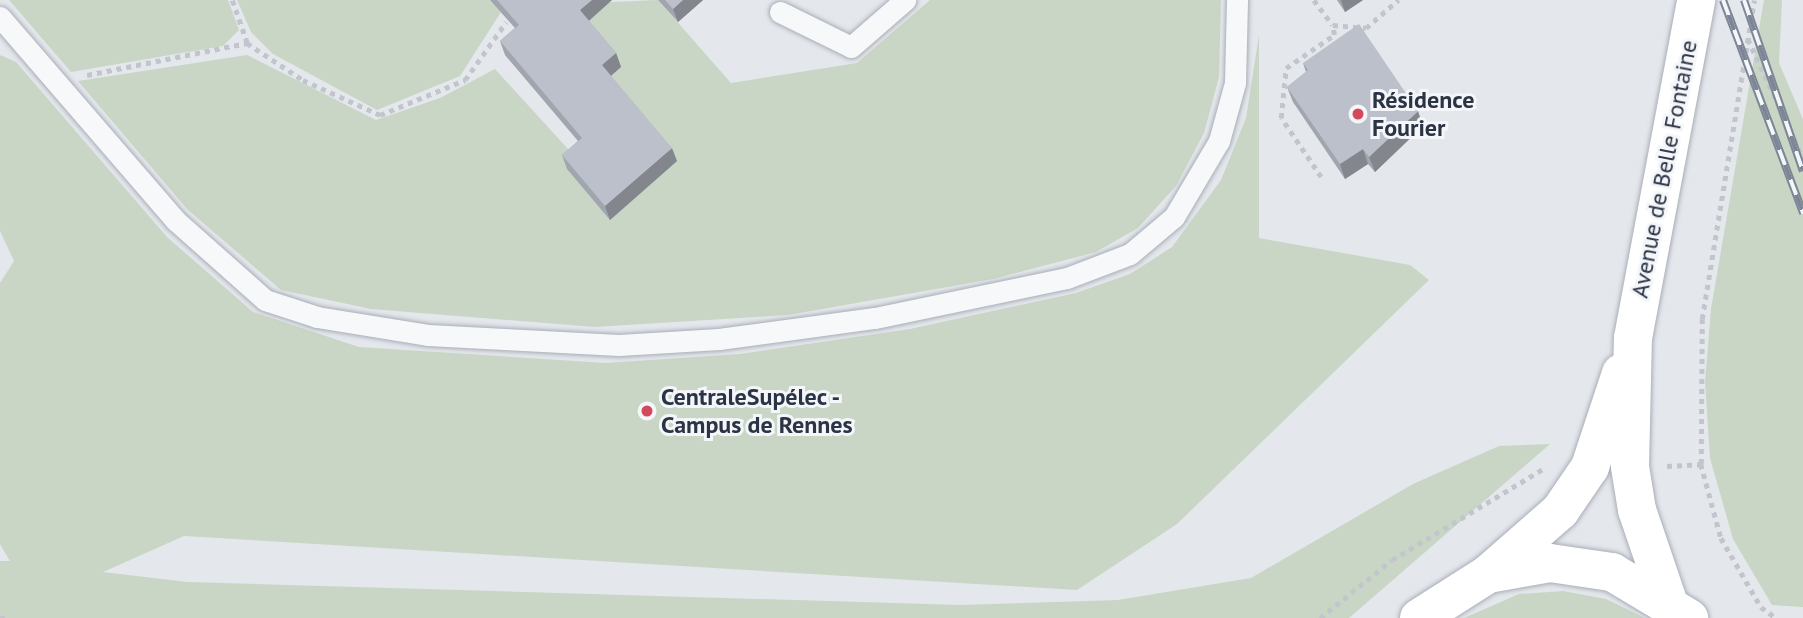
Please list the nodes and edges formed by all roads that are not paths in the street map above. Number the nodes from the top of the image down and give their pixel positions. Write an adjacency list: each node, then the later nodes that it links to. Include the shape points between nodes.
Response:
1 (905, 0): 4 (lane, via 851,47)
2 (1237, 0): 5 (lane, via 1234,83 1219,141 1174,217 1130,254 1067,278 908,312 719,340 619,345 394,331 265,300 176,220)
3 (1696, 0): 6 (main road, Avenue de Belle Fontaine)
4 (780, 12)
5 (0, 17)
6 (1633, 338): 7 (main road, Avenue de Belle Fontaine, via 1590,467 1560,511); 8 (main road, Avenue de Belle Fontaine, via 1630,467 1640,521)
7 (1488, 574): 8 (main road, via 1539,564 1581,565 1612,572); 9 (main road)
8 (1678, 609)
9 (1419, 618)

